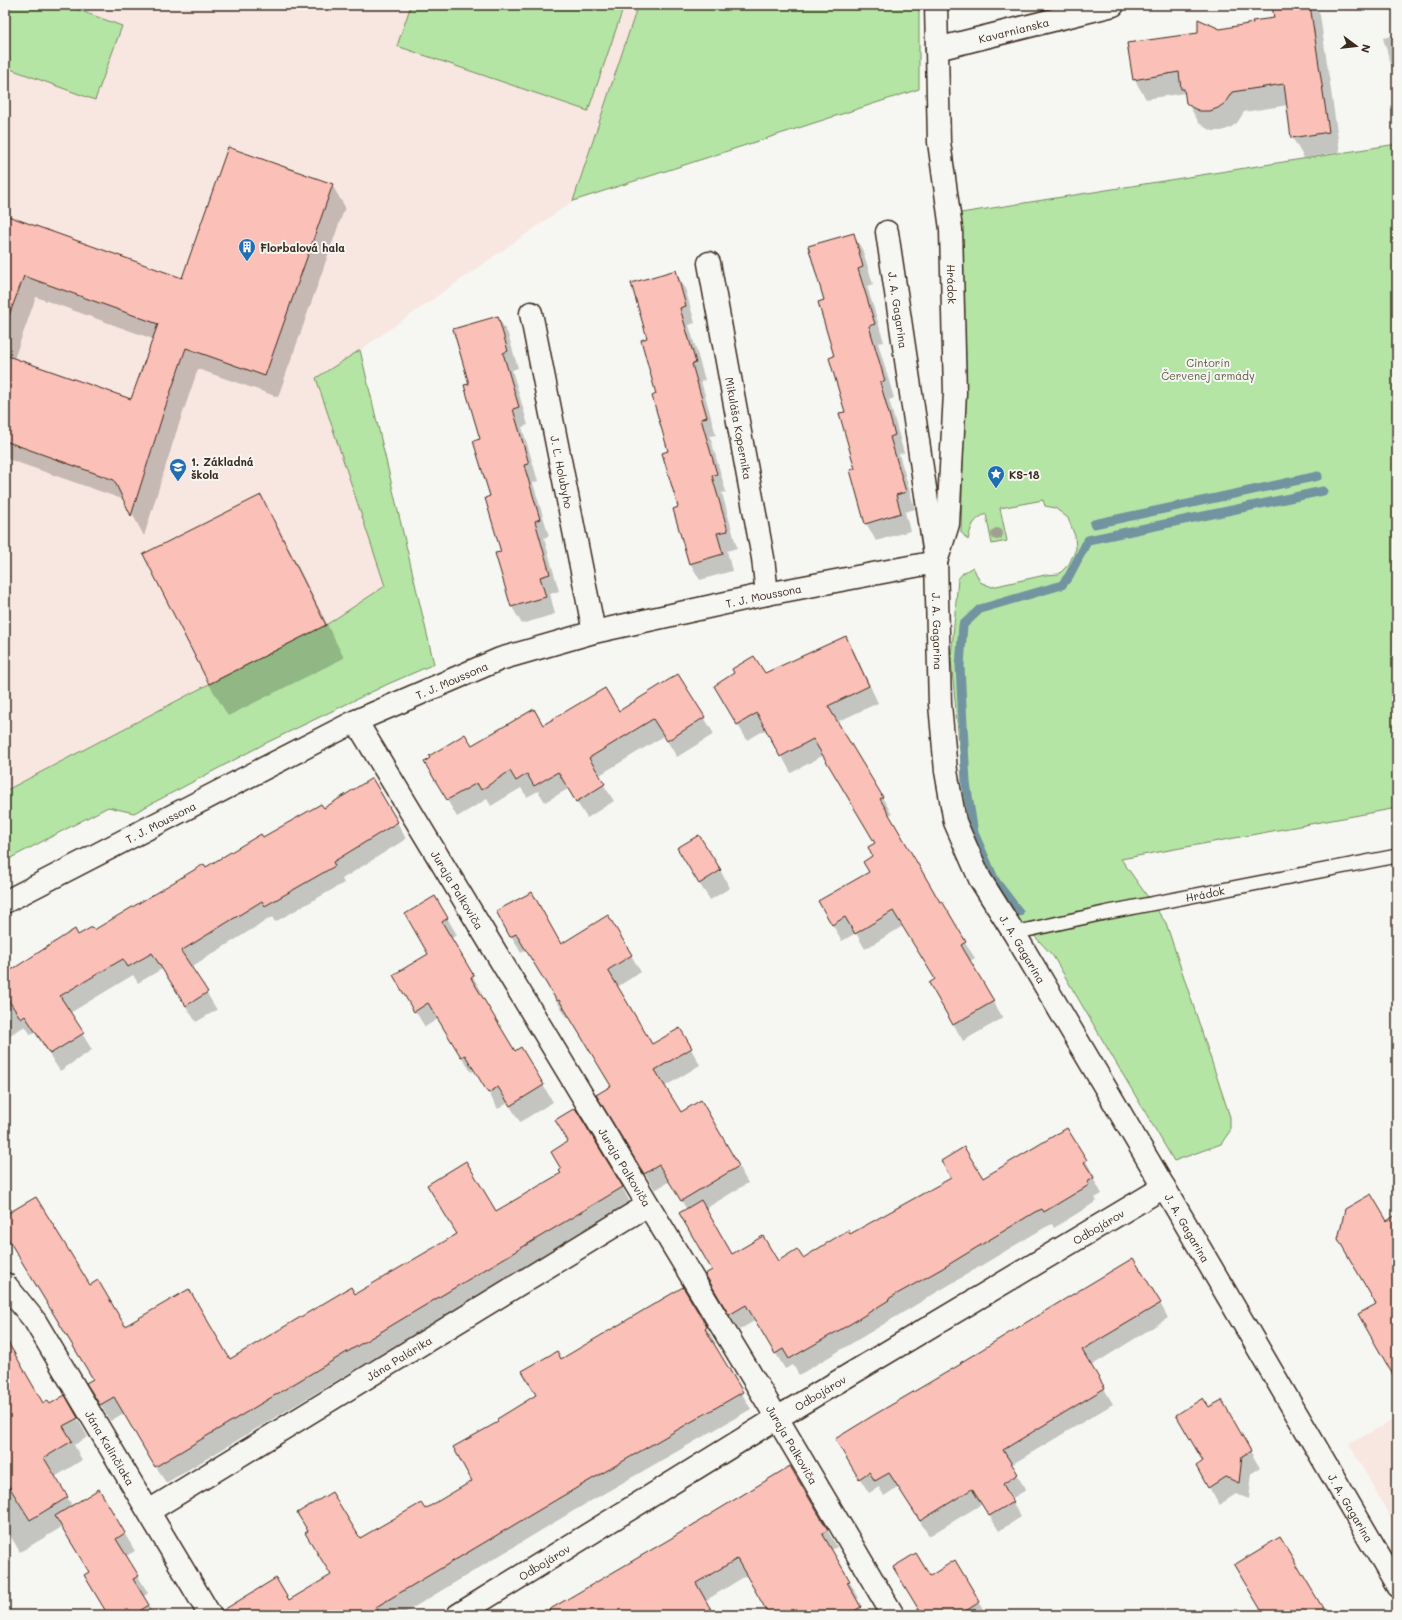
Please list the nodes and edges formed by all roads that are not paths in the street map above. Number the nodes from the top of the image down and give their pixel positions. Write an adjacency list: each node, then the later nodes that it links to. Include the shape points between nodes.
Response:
1 (936, 5): 3 (street, Hrádok)
2 (1113, 5): 3 (street, Kavarnianska)
3 (937, 49): 7 (street, Hrádok, via 939,142 951,229 955,393 948,524)
4 (886, 232): 7 (street, J. A. Gagarina)
5 (709, 263): 8 (street, Mikuláša Kopernika, via 763,558)
6 (531, 313): 9 (street, J. Ľ. Holubyho)
7 (936, 562): 8 (street, T. J. Moussona); 13 (street, J. A. Gagarina, via 942,719 946,771 955,822 980,880)
8 (767, 594): 9 (street, T. J. Moussona)
9 (594, 632): 10 (street, T. J. Moussona, via 500,659)
10 (356, 721): 12 (street, T. J. Moussona); 15 (street, Juraja Palkoviča)
11 (1397, 856): 13 (lane, Hrádok)
12 (5, 902)
13 (1014, 933): 14 (street, J. A. Gagarina)
14 (1164, 1187): 17 (street, Odbojárov); 19 (street, J. A. Gagarina)
15 (648, 1205): 17 (street, Juraja Palkoviča); 18 (street, Jána Palárika)
16 (5, 1284): 18 (street, Jána Kalinčiaka, via 35,1321)
17 (777, 1418): 21 (street, Odbojárov); 22 (street, Juraja Palkoviča)
18 (149, 1512): 20 (street, Jána Kalinčiaka)
19 (1397, 1586)
20 (210, 1615)
21 (458, 1615)
22 (893, 1615)

